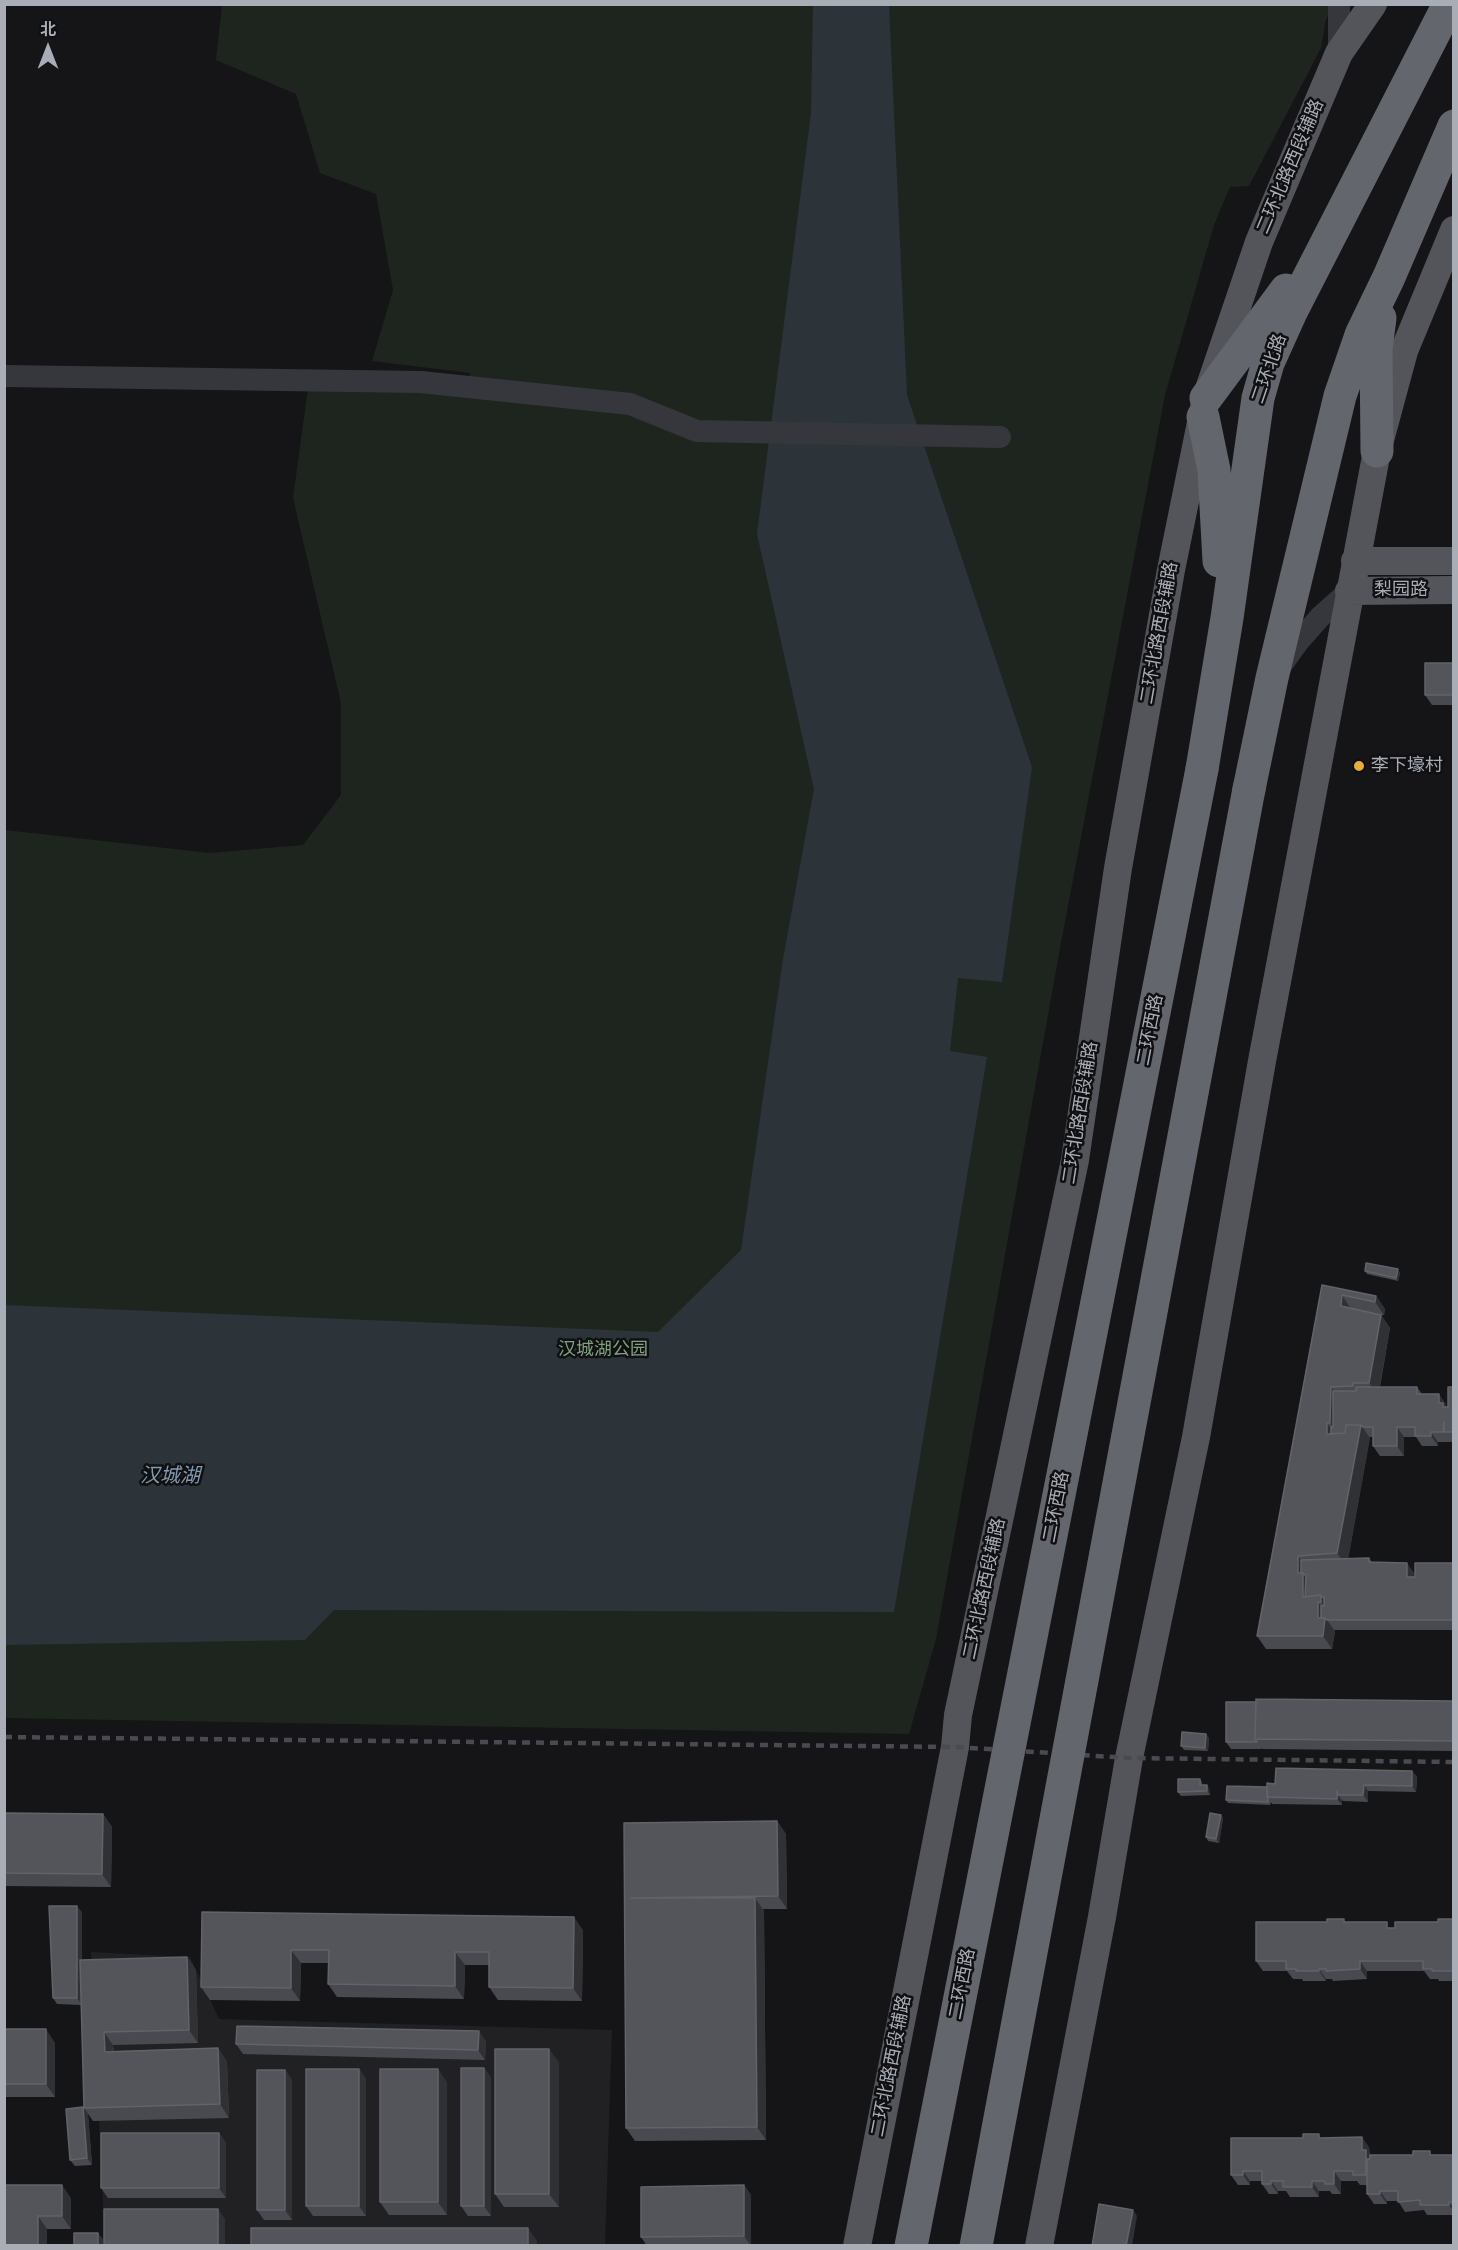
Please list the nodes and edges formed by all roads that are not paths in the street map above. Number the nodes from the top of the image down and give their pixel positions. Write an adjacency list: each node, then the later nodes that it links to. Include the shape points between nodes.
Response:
1 (1340, 4): 4 (street)
2 (1373, 4): 4 (main road, 二环北路西段辅路)
3 (1449, 4): 6 (highway, 二环北路)
4 (1340, 53): 10 (main road, 二环北路西段辅路, via 1259,242)
5 (1454, 126): 8 (highway)
6 (1334, 226): 10 (highway); 17 (highway, 二环北路, via 1286,322 1258,398)
7 (1454, 230): 12 (main road, via 1404,351)
8 (1389, 277): 12 (highway, via 1376,349); 18 (highway, via 1361,335 1340,396)
9 (4, 375): 11 (street, via 421,382 630,404 697,432)
10 (1204, 407): 17 (highway, via 1214,470); 20 (main road, 二环北路西段辅路, via 1118,868 1075,1160 958,1715 955,1747)
11 (1000, 437)
12 (1377, 451): 13 (main road)
13 (1355, 561): 14 (main road, 梨园路); 16 (main road)
14 (1454, 561)
15 (1454, 590): 16 (main road, 梨园路)
16 (1349, 591): 18 (street, via 1320,617); 23 (main road, via 1196,1437 1129,1758)
17 (1227, 618): 19 (highway, 二环北路)
18 (1272, 678): 22 (highway, bridge)
19 (1202, 769): 21 (highway, 二环西路, bridge)
20 (857, 2246)
21 (911, 2246)
22 (976, 2246)
23 (1039, 2246)

